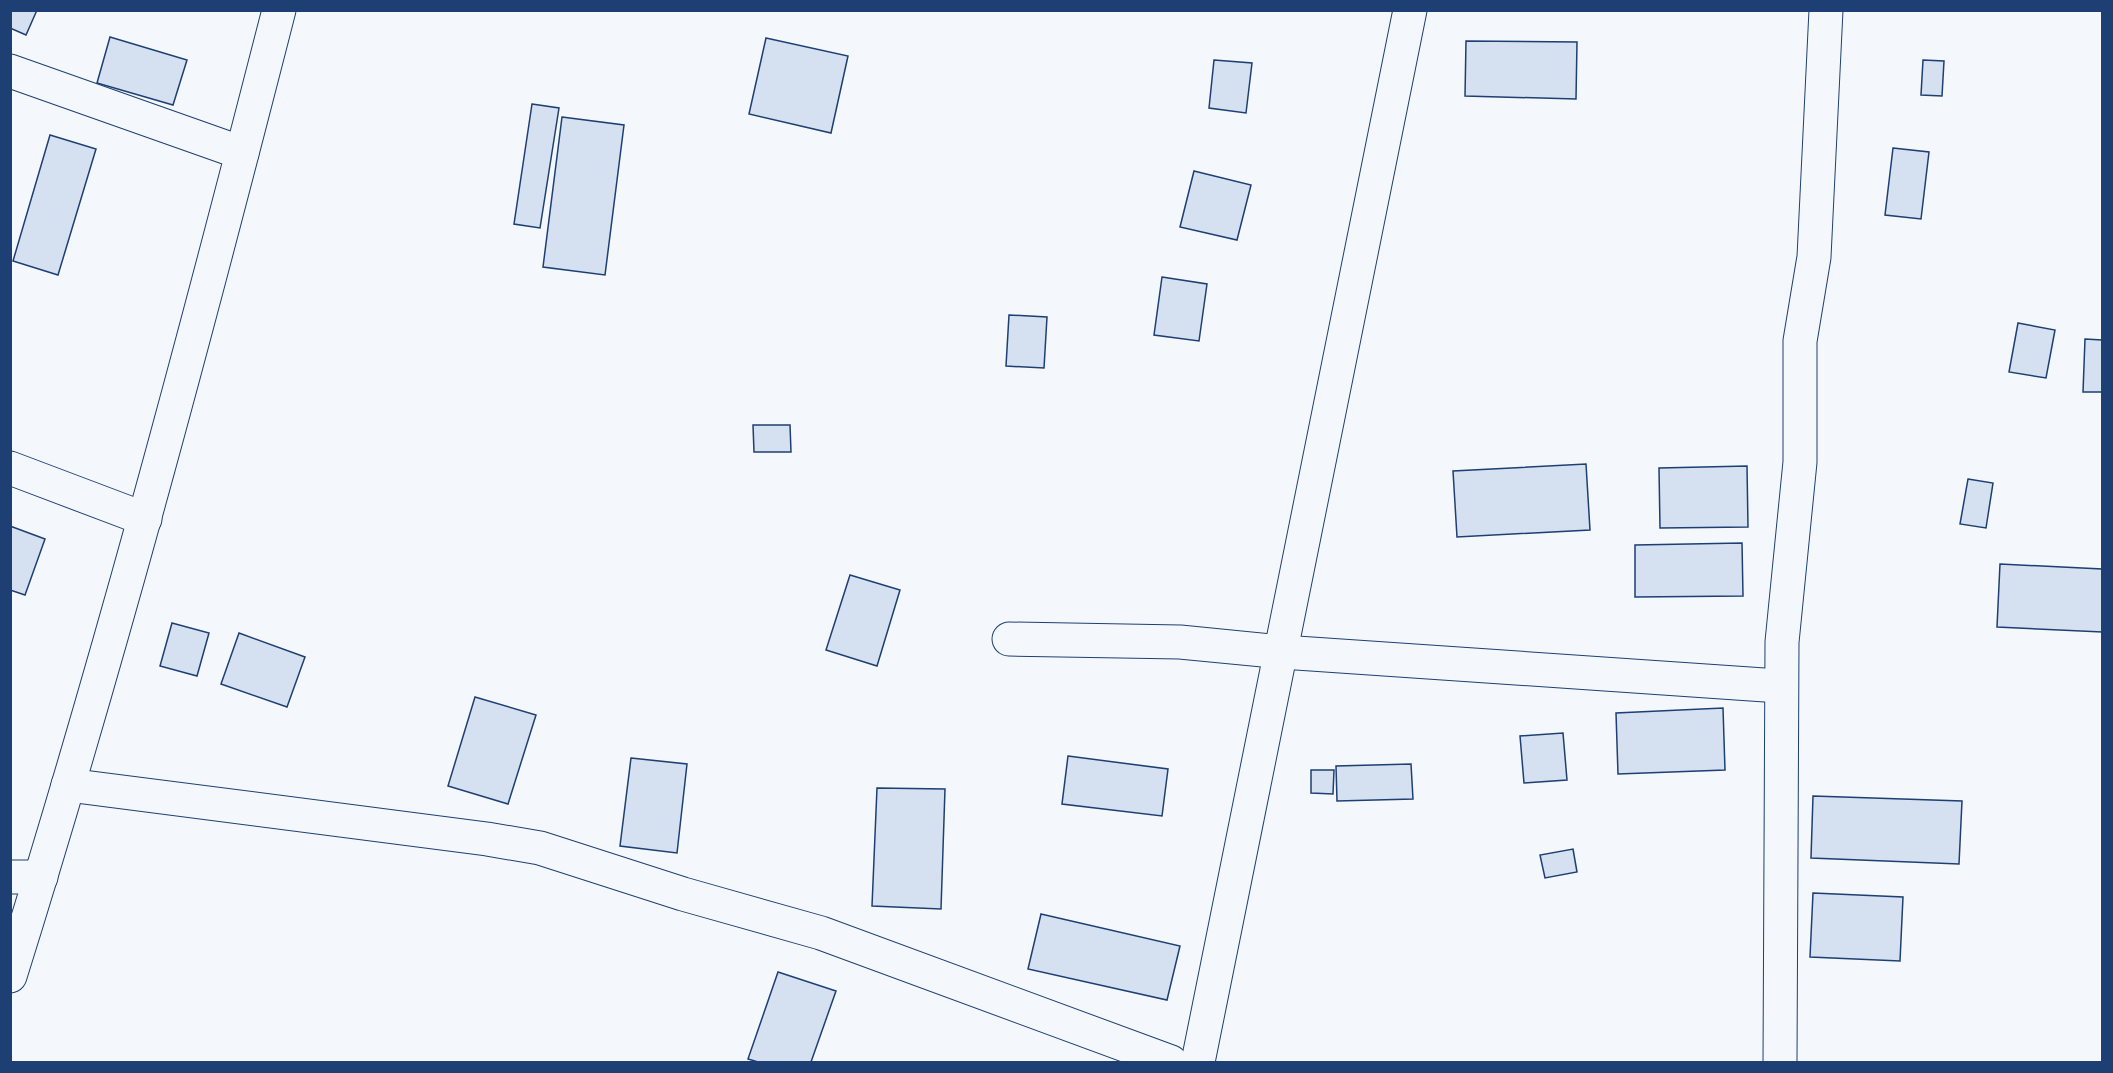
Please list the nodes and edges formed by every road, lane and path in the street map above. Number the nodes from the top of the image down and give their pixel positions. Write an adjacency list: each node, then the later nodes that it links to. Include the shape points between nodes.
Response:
1 (279, 10): 5 (street)
2 (1410, 10): 9 (street)
3 (1826, 10): 10 (street, via 1814,257 1800,341 1800,462)
4 (10, 71): 5 (street)
5 (242, 153): 7 (street)
6 (10, 468): 7 (street)
7 (145, 519): 11 (street)
8 (1009, 639): 9 (street, via 1180,642)
9 (1282, 652): 10 (street); 15 (street)
10 (1780, 686): 16 (street)
11 (68, 784): 12 (street); 14 (street, via 540,848 821,933)
12 (26, 877): 13 (street)
13 (10, 976)
14 (1171, 1062)
15 (1198, 1062)
16 (1780, 1062)

